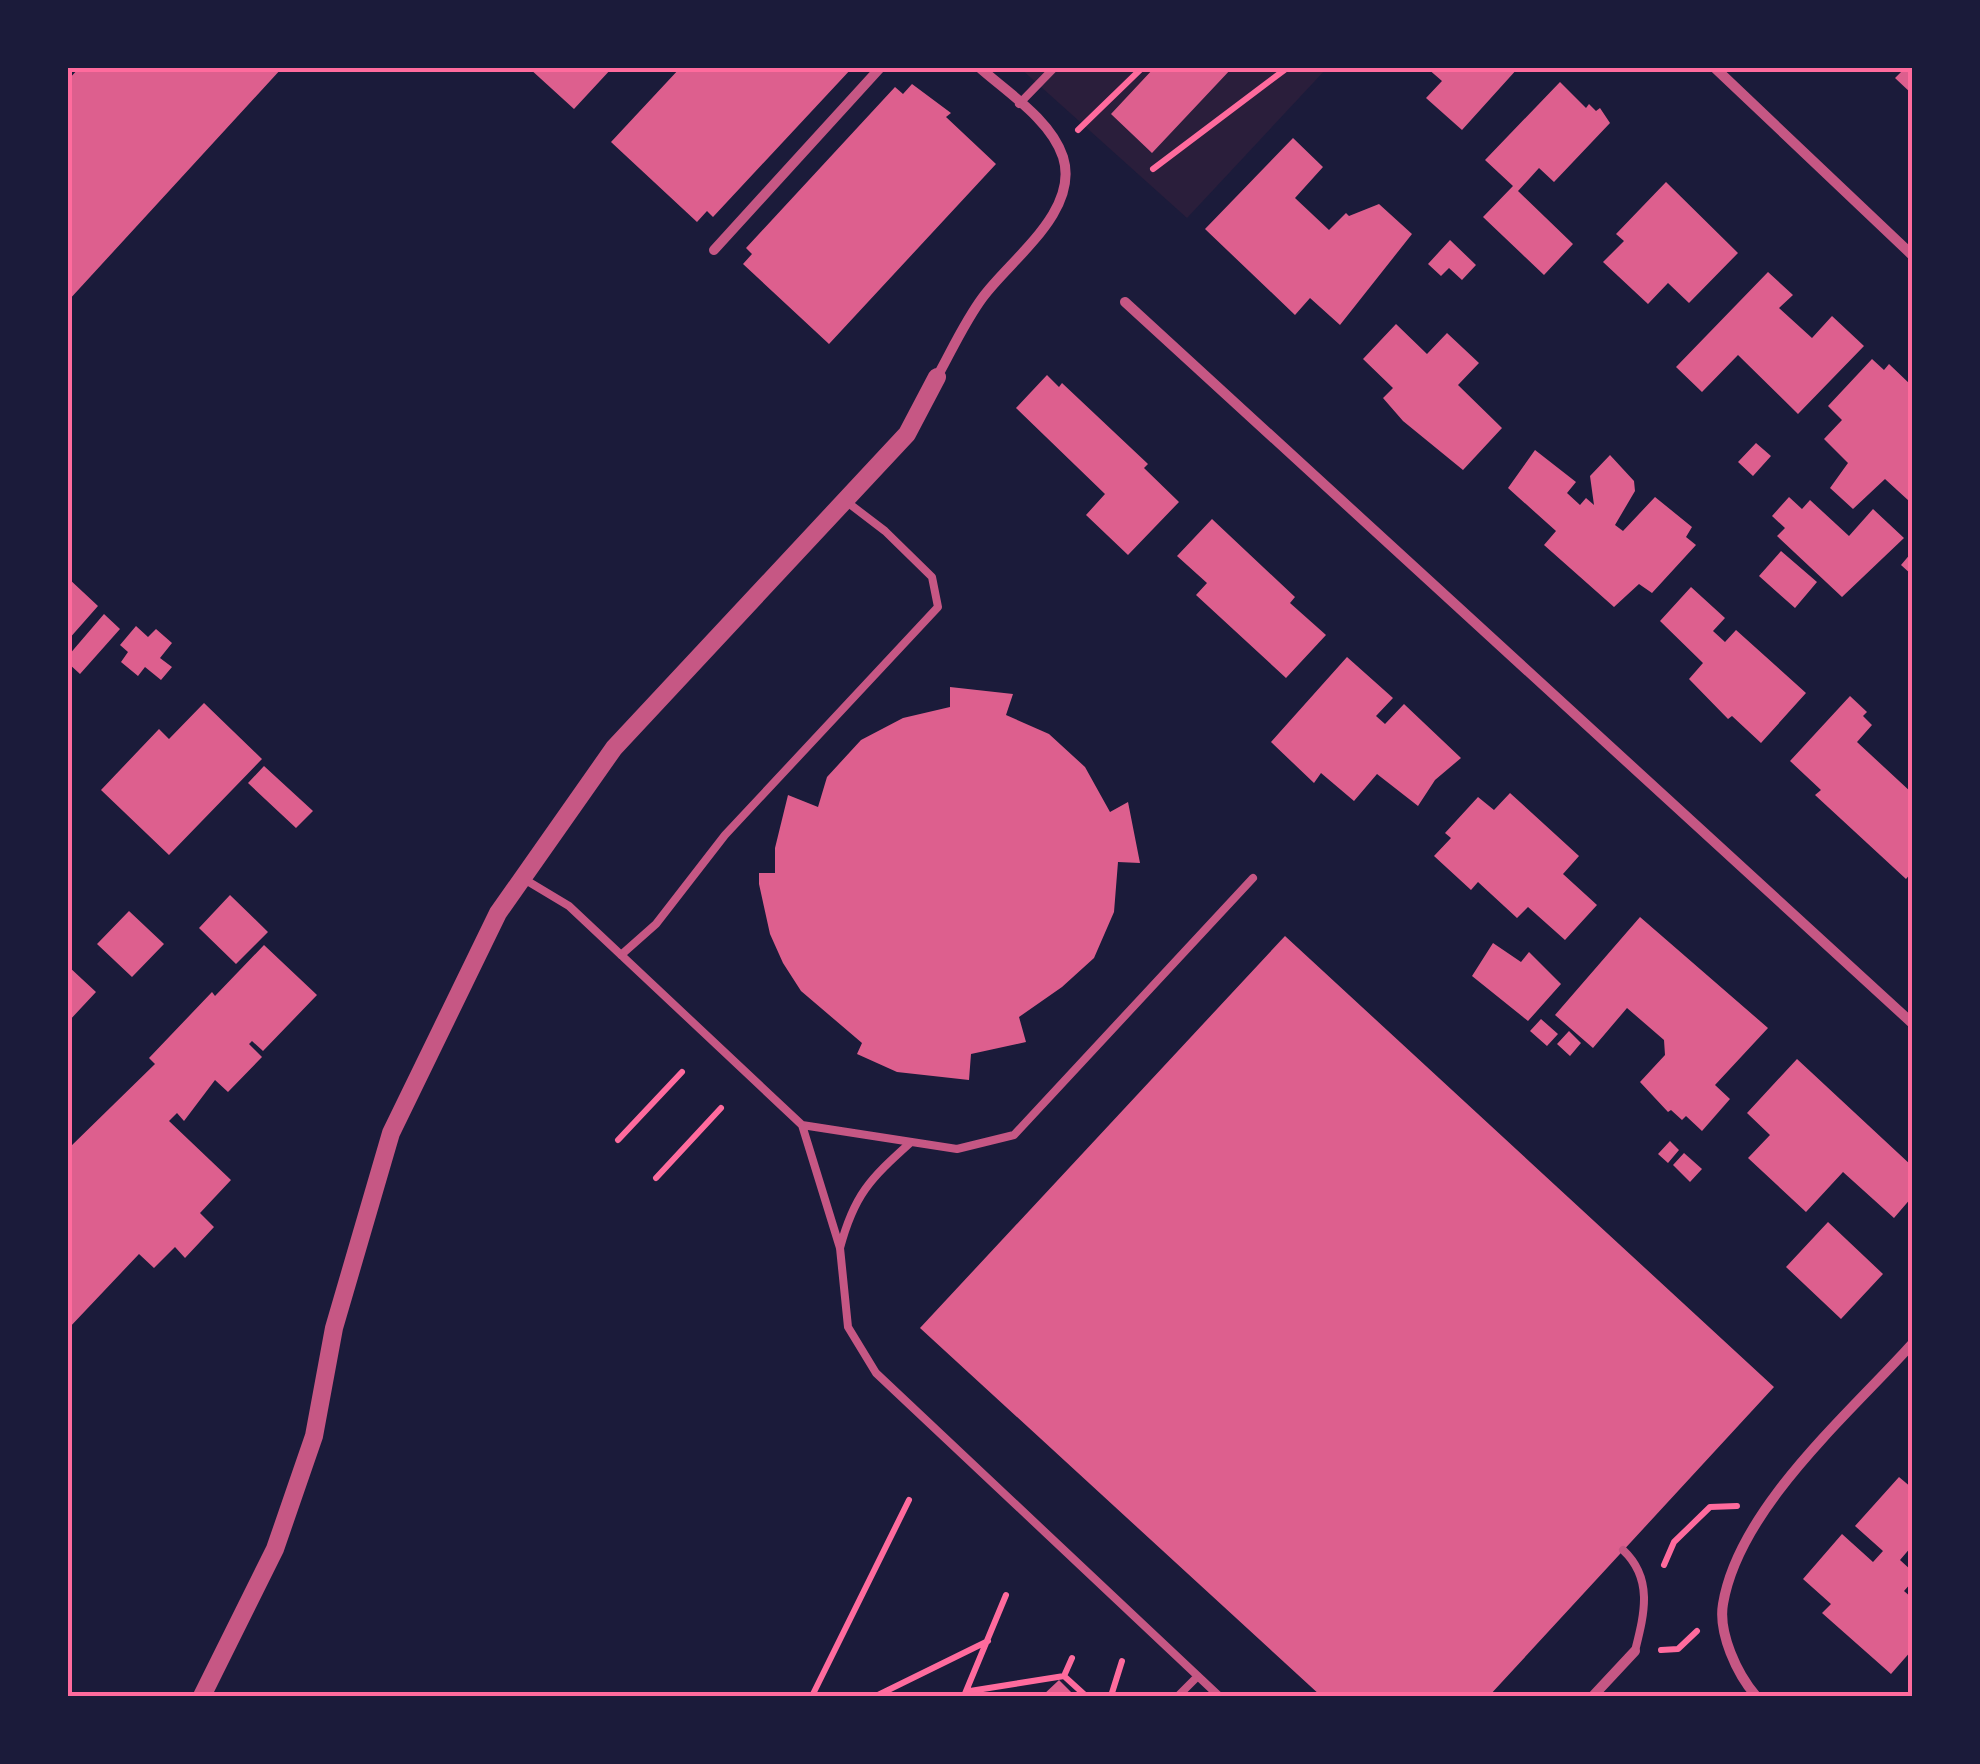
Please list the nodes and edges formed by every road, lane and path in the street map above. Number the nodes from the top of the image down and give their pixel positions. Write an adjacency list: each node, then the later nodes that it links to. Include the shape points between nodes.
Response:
1 (880, 68): 10 (street)
2 (980, 68): 7 (street)
3 (1054, 68): 7 (lane)
4 (1142, 68): 8 (path)
5 (1286, 68): 9 (path)
6 (1716, 68): 11 (street)
7 (1019, 104): 13 (street, via 1063,157 1066,187 1051,216 983,298)
8 (1077, 131)
9 (1153, 169)
10 (714, 250)
11 (1912, 255)
12 (1125, 302): 18 (street)
13 (938, 377): 14 (street, via 907,434)
14 (846, 501): 15 (street, via 614,748); 17 (lane, via 932,577 938,607)
15 (522, 877): 17 (lane, via 570,906); 40 (street, via 489,929 391,1132 334,1328 314,1436 274,1549)
16 (1253, 878): 23 (lane, via 1014,1135 957,1150)
17 (622, 955): 21 (lane)
18 (1912, 1023)
19 (682, 1072): 22 (path)
20 (721, 1108): 24 (path)
21 (802, 1125): 23 (lane); 25 (lane)
22 (618, 1140)
23 (911, 1142): 25 (lane, via 862,1188)
24 (656, 1178)
25 (840, 1248): 38 (lane, via 848,1327 876,1374)
26 (1912, 1344): 28 (street)
27 (909, 1500): 41 (path)
28 (1768, 1504): 31 (path, via 1710,1507 1674,1542); 32 (street, via 1734,1567)
29 (1623, 1550): 31 (lane, via 1635,1561)
30 (1006, 1595): 33 (path)
31 (1647, 1601): 34 (lane)
32 (1722, 1607): 34 (path, via 1678,1649); 48 (street, via 1726,1640)
33 (988, 1641): 39 (path); 42 (path)
34 (1635, 1651): 47 (street)
35 (1072, 1658): 37 (path)
36 (1122, 1661): 44 (path)
37 (1064, 1676): 39 (path); 43 (path)
38 (1198, 1676): 45 (lane); 46 (lane)
39 (967, 1694)
40 (202, 1696)
41 (812, 1696)
42 (876, 1696)
43 (1086, 1696)
44 (1111, 1696)
45 (1178, 1696)
46 (1220, 1696)
47 (1593, 1696)
48 (1756, 1696)

